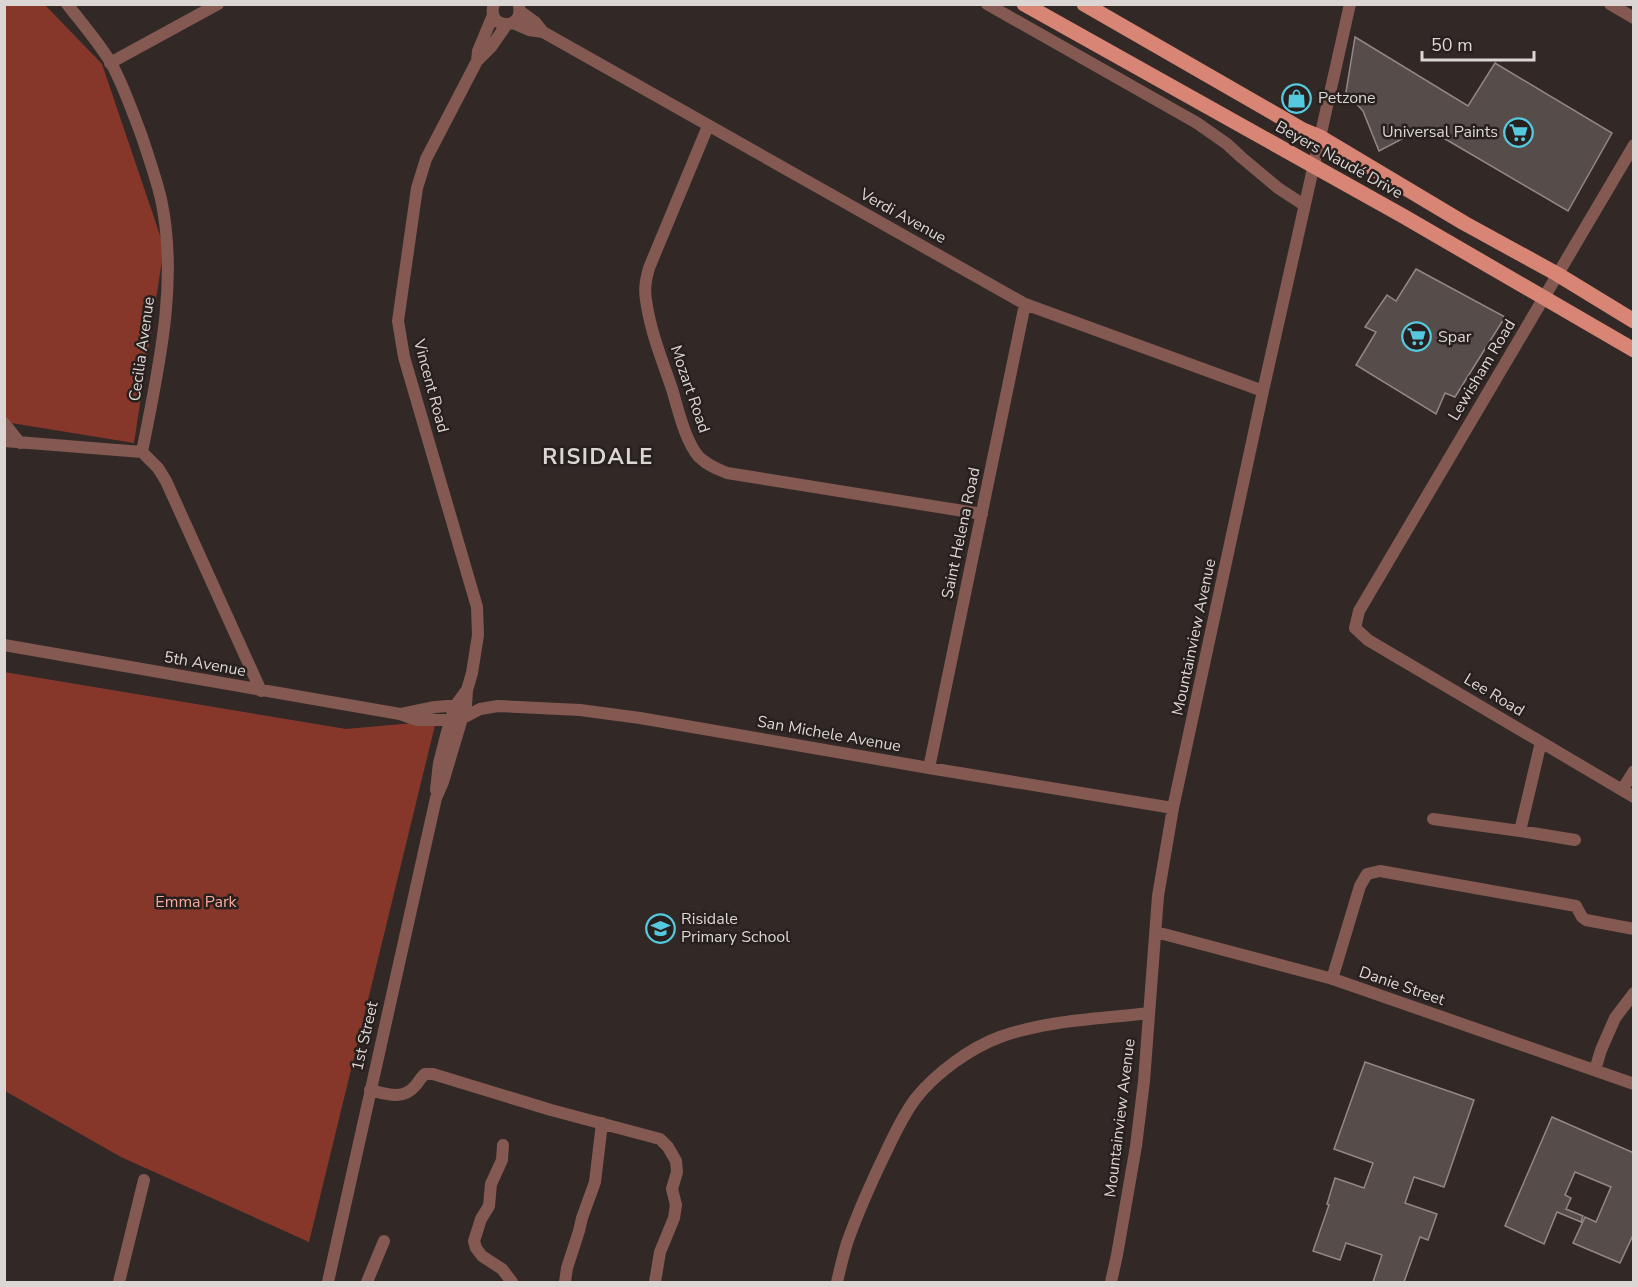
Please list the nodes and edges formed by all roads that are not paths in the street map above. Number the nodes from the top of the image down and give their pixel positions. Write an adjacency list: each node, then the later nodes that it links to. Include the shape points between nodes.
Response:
1 (67, 4): 14 (street, Cecilia Avenue)
2 (218, 4): 14 (street)
3 (987, 4): 19 (street, via 1197,123)
4 (1024, 4): 18 (main road, Beyers Naudé Drive)
5 (1084, 4): 16 (main road, Beyers Naudé Drive)
6 (1350, 4): 16 (street, Mountainview Avenue)
7 (1610, 4): 10 (street)
8 (519, 6): 11 (street, Vincent Road, via 518,18); 12 (street, Verdi Avenue)
9 (492, 8): 11 (street, Verdi Avenue, via 496,20); 13 (street, Vincent Road)
10 (1634, 18)
11 (510, 23): 12 (street, Verdi Avenue); 13 (street, Vincent Road)
12 (543, 32): 15 (street, Verdi Avenue)
13 (477, 61): 34 (street, Vincent Road, via 422,170 413,207 398,321 404,357 477,607 472,674)
14 (110, 63): 29 (street, Cecilia Avenue, via 153,171 167,251 164,327)
15 (708, 126): 22 (street, Verdi Avenue); 30 (street, Mozart Road, via 645,280 646,302 657,344 686,432 698,456 717,470)
16 (1320, 137): 18 (street, Mountainview Avenue); 20 (main road, Beyers Naudé Drive)
17 (1634, 145): 20 (street, Lewisham Road)
18 (1314, 166): 19 (street, Mountainview Avenue); 21 (main road, Beyers Naudé Drive)
19 (1304, 205): 25 (street, Mountainview Avenue)
20 (1557, 274): 21 (street, Lewisham Road); 23 (main road, Beyers Naudé Drive)
21 (1544, 298): 24 (main road, Beyers Naudé Drive); 31 (street, Lewisham Road)
22 (1025, 304): 25 (street, Verdi Avenue); 30 (street, Saint Helena Road)
23 (1634, 321)
24 (1634, 350)
25 (1263, 390): 42 (street, Mountainview Avenue)
26 (4, 423): 28 (street)
27 (4, 441): 28 (street)
28 (20, 442): 29 (street)
29 (142, 452): 33 (street, via 166,481)
30 (982, 514): 39 (street, Saint Helena Road)
31 (1359, 611): 38 (street, Lee Road, via 1355,628 1368,640)
32 (4, 645): 33 (street, 5th Avenue)
33 (261, 691): 36 (street, 5th Avenue)
34 (461, 705): 35 (street, San Michele Avenue); 36 (street, San Michele Avenue); 37 (street, 1st Street)
35 (480, 709): 37 (street, San Michele Avenue); 39 (street, San Michele Avenue, via 498,706 580,710)
36 (400, 714): 37 (street, San Michele Avenue, via 417,720)
37 (457, 719): 53 (street, 1st Street)
38 (1541, 742): 41 (street, Lee Road); 44 (street)
39 (929, 768): 42 (street, San Michele Avenue)
40 (1634, 771): 41 (street)
41 (1628, 793)
42 (1173, 808): 47 (street, Mountainview Avenue)
43 (1433, 819): 44 (street)
44 (1520, 831): 45 (street)
45 (1575, 840)
46 (1634, 928): 48 (street, via 1586,920 1576,906 1380,871 1367,874 1360,886)
47 (1156, 932): 48 (street, Danie Street); 50 (street, Mountainview Avenue)
48 (1332, 979): 51 (street, Danie Street)
49 (1634, 993): 51 (street, via 1615,1018)
50 (1149, 1013): 64 (street, via 1014,1033 977,1048 942,1072 901,1120 866,1193); 65 (street, Mountainview Avenue, via 1136,1146)
51 (1595, 1070): 52 (street, Danie Street)
52 (1634, 1084)
53 (370, 1090): 54 (street, via 401,1095 414,1088 427,1073); 59 (street, 1st Street)
54 (602, 1123): 62 (street, via 595,1182); 63 (street, via 660,1139 676,1161 672,1189 676,1211 660,1252)
55 (503, 1145): 61 (street, via 489,1206 474,1241 482,1256 502,1269)
56 (144, 1180): 58 (street)
57 (384, 1241): 60 (street)
58 (120, 1282)
59 (328, 1282)
60 (367, 1282)
61 (512, 1282)
62 (565, 1282)
63 (655, 1282)
64 (837, 1282)
65 (1111, 1282)

